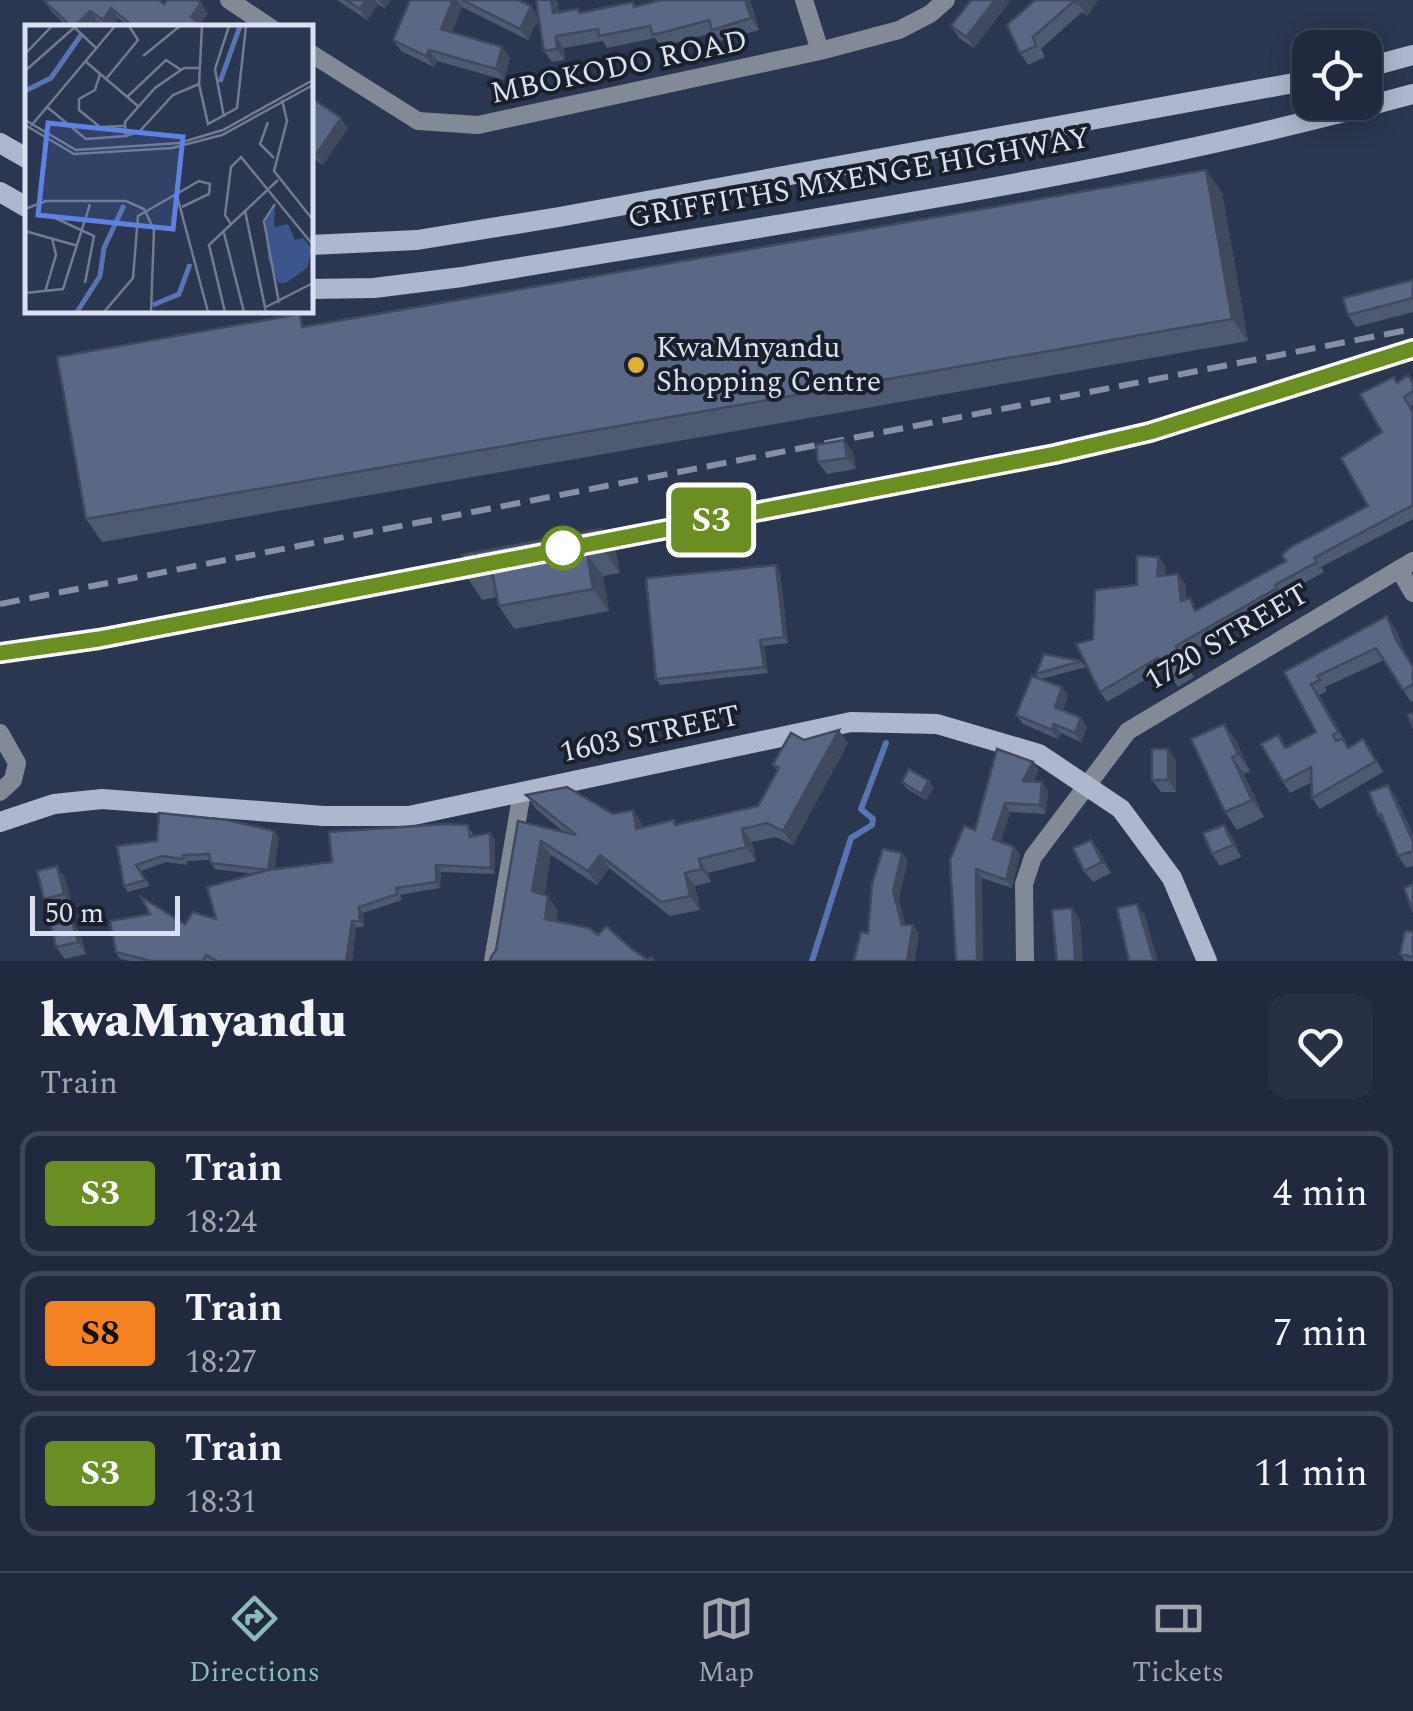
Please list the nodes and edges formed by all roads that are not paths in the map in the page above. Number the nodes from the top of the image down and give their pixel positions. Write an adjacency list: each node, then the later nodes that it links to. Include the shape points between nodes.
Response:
1 (229, 0): 4 (street)
2 (804, 0): 5 (street)
3 (946, 0): 5 (street, MBOKODO ROAD, via 899,30)
4 (266, 25)
5 (820, 51): 6 (street, MBOKODO ROAD, via 512,120 448,125 396,110)
6 (312, 54)
7 (1413, 55): 8 (street)
8 (1382, 63)
9 (1292, 83): 15 (street, GRIFFITHS MXENGE HIGHWAY, via 560,217 417,240)
10 (1413, 94): 16 (street, GRIFFITHS MXENGE HIGHWAY, via 1309,123 1059,175 462,277)
11 (0, 143): 12 (street)
12 (25, 157)
13 (0, 192): 14 (street)
14 (25, 206)
15 (312, 245)
16 (312, 288)
17 (1406, 565): 18 (street); 20 (street, 1720 STREET, via 1148,715)
18 (1413, 593)
19 (0, 733): 21 (street, via 17,763 13,780)
20 (1087, 782): 22 (street, 1603 STREET, via 1040,754 979,733 892,720 851,722); 25 (street, 1720 STREET, via 1032,857 1024,884); 26 (street, 1603 STREET, via 1148,842 1172,878)
21 (0, 792)
22 (522, 792): 23 (street, 1603 STREET, via 375,818 102,799 54,804); 24 (street)
23 (0, 822)
24 (493, 961)
25 (1026, 961)
26 (1207, 961)

